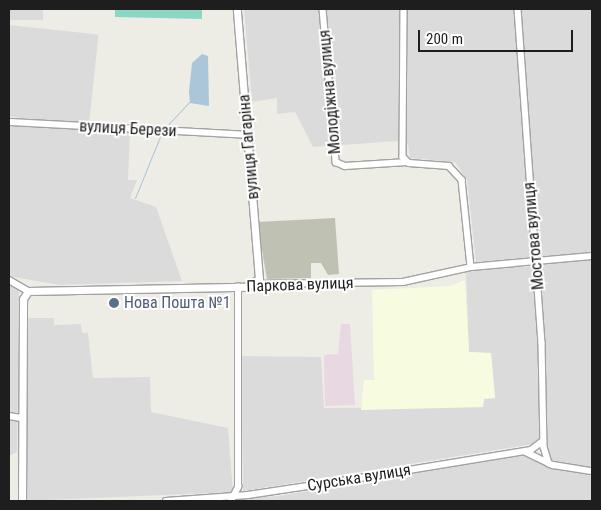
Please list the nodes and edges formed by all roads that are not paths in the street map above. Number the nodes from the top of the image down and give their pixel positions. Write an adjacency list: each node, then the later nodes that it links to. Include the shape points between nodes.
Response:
1 (237, 9): 6 (street, вулиця Гагаріна)
2 (323, 9): 7 (street, Молодіжна вулиця, via 336,162 345,166)
3 (404, 9): 7 (street, via 403,155)
4 (518, 9): 9 (street, Мостова вулиця)
5 (9, 122): 6 (street, вулиця Берези)
6 (248, 135): 12 (street, вулиця Гагаріна, via 260,273)
7 (407, 162): 10 (street, via 449,166 462,180)
8 (592, 256): 9 (street, Паркова вулиця)
9 (537, 261): 10 (street, Паркова вулиця); 17 (street, Мостова вулиця)
10 (471, 267): 12 (street, Паркова вулиця, via 403,282)
11 (9, 280): 14 (street)
12 (254, 284): 13 (street, Паркова вулиця)
13 (238, 287): 14 (street, Паркова вулиця); 21 (street)
14 (28, 291): 16 (street, via 23,299)
15 (9, 416): 16 (street)
16 (21, 418): 22 (street)
17 (544, 436): 18 (street, Сурська вулиця, via 539,447); 19 (street, Мостова вулиця)
18 (521, 451): 19 (street); 21 (street, Сурська вулиця)
19 (549, 463): 20 (street)
20 (592, 471)
21 (233, 498): 23 (street, Сурська вулиця)
22 (22, 501)
23 (166, 501)

